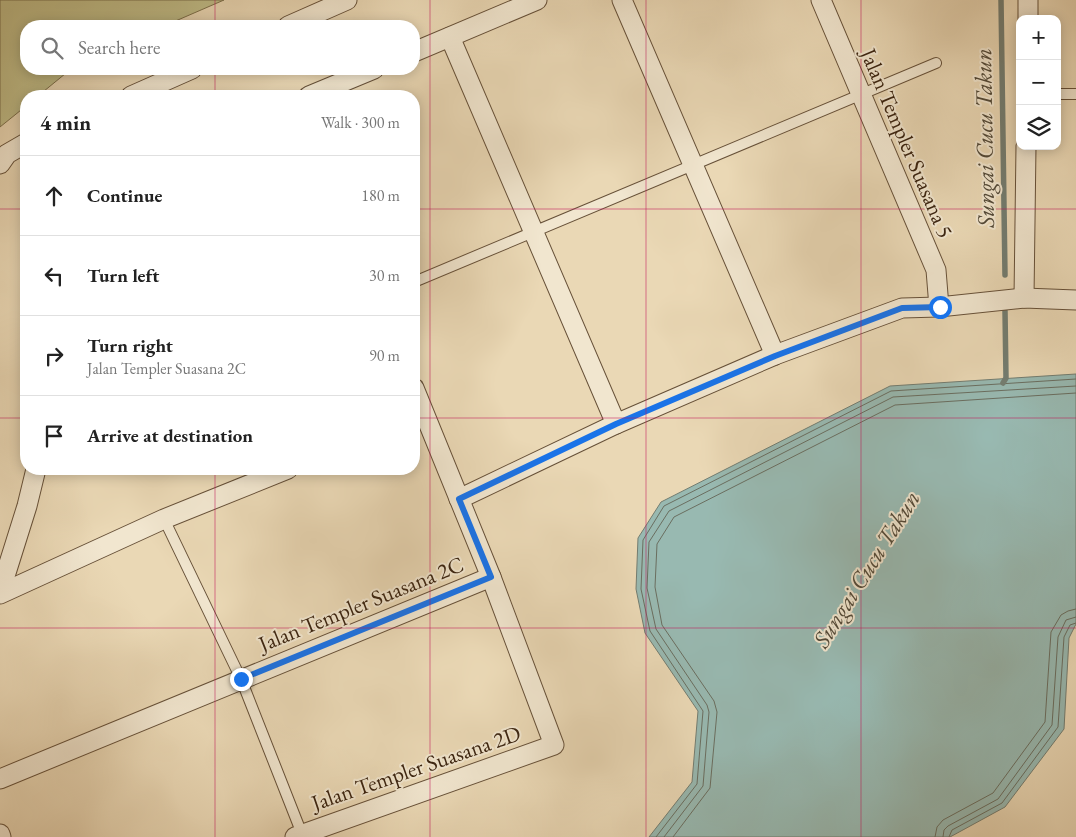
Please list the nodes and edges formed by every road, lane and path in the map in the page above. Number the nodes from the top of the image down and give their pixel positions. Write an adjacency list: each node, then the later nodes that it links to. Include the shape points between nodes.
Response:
1 (347, 0): 7 (street)
2 (537, 0): 8 (street)
3 (622, 0): 21 (street)
4 (821, 0): 17 (street, Jalan Templer Suasana 5)
5 (1028, 0): 6 (street)
6 (1028, 15)
7 (302, 20)
8 (450, 37): 9 (street); 22 (street)
9 (420, 50)
10 (936, 64): 17 (lane)
11 (178, 75): 13 (street)
12 (359, 75): 14 (street)
13 (145, 90)
14 (323, 90)
15 (1061, 94): 16 (lane)
16 (1076, 94)
17 (860, 95): 21 (lane); 26 (street, Jalan Templer Suasana 5, via 936,270)
18 (20, 146): 20 (street, via 7,154)
19 (1026, 150): 24 (street)
20 (0, 164)
21 (693, 165): 22 (lane); 27 (street)
22 (534, 232): 23 (lane); 29 (street)
23 (420, 280)
24 (1024, 298): 25 (street); 26 (street)
25 (1076, 300)
26 (940, 307): 27 (street, via 902,308)
27 (775, 356): 29 (street)
28 (420, 418): 32 (street)
29 (616, 424): 32 (street)
30 (35, 475): 35 (street)
31 (273, 475): 33 (street)
32 (459, 499): 34 (street)
33 (164, 519): 35 (street); 36 (lane)
34 (491, 577): 36 (street, Jalan Templer Suasana 2C); 38 (street, Jalan Templer Suasana 2D, via 554,745)
35 (0, 593)
36 (241, 679): 37 (street, Jalan Templer Suasana 2C); 38 (lane)
37 (0, 779)
38 (298, 835)

